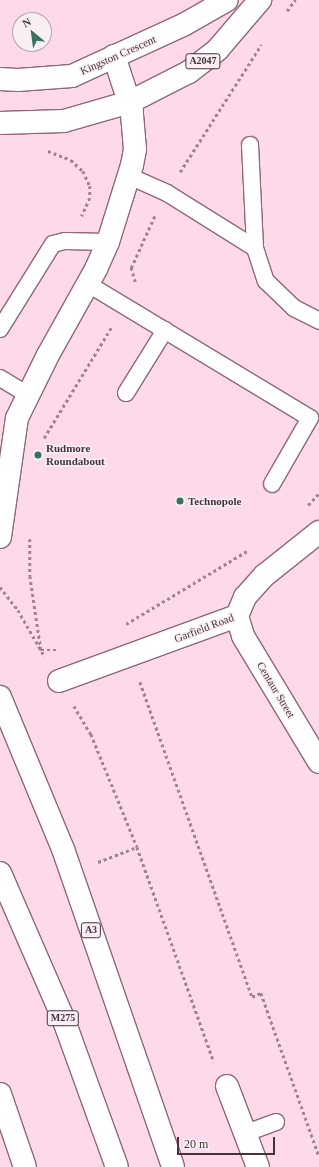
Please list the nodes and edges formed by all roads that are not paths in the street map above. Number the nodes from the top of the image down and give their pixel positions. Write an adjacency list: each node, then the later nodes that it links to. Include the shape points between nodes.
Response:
1 (227, 0): 3 (main road, Kingston Crescent, via 185,24)
2 (260, 0): 5 (main road, A2047, via 218,49 189,72)
3 (114, 56): 4 (main road, Kingston Crescent, via 72,76); 5 (main road)
4 (0, 79)
5 (130, 102): 6 (main road, A2047, via 64,121); 8 (main road, via 135,150)
6 (0, 123)
7 (250, 145): 10 (lane)
8 (129, 176): 9 (main road); 10 (lane, via 167,193)
9 (108, 242): 11 (main road); 13 (lane, via 65,241 53,244)
10 (255, 248): 12 (lane, via 266,281 294,308)
11 (88, 284): 14 (lane); 17 (main road)
12 (319, 321)
13 (0, 329)
14 (164, 330): 16 (lane); 18 (lane, via 310,418)
15 (0, 378): 17 (lane)
16 (126, 394)
17 (28, 395): 20 (main road, via 17,418)
18 (272, 484)
19 (319, 532): 21 (main road, Garfield Road, via 265,575 245,597)
20 (0, 537)
21 (237, 616): 22 (main road, Garfield Road); 24 (main road, Centaur Street, via 243,636)
22 (59, 682)
23 (0, 697): 32 (main road, A3, via 63,848)
24 (319, 762)
25 (0, 873): 31 (main road, M275, via 63,1018)
26 (227, 1086): 29 (main road)
27 (0, 1094): 30 (main road)
28 (276, 1122): 29 (lane)
29 (246, 1133): 33 (main road)
30 (25, 1167)
31 (117, 1167)
32 (173, 1167)
33 (258, 1167)

